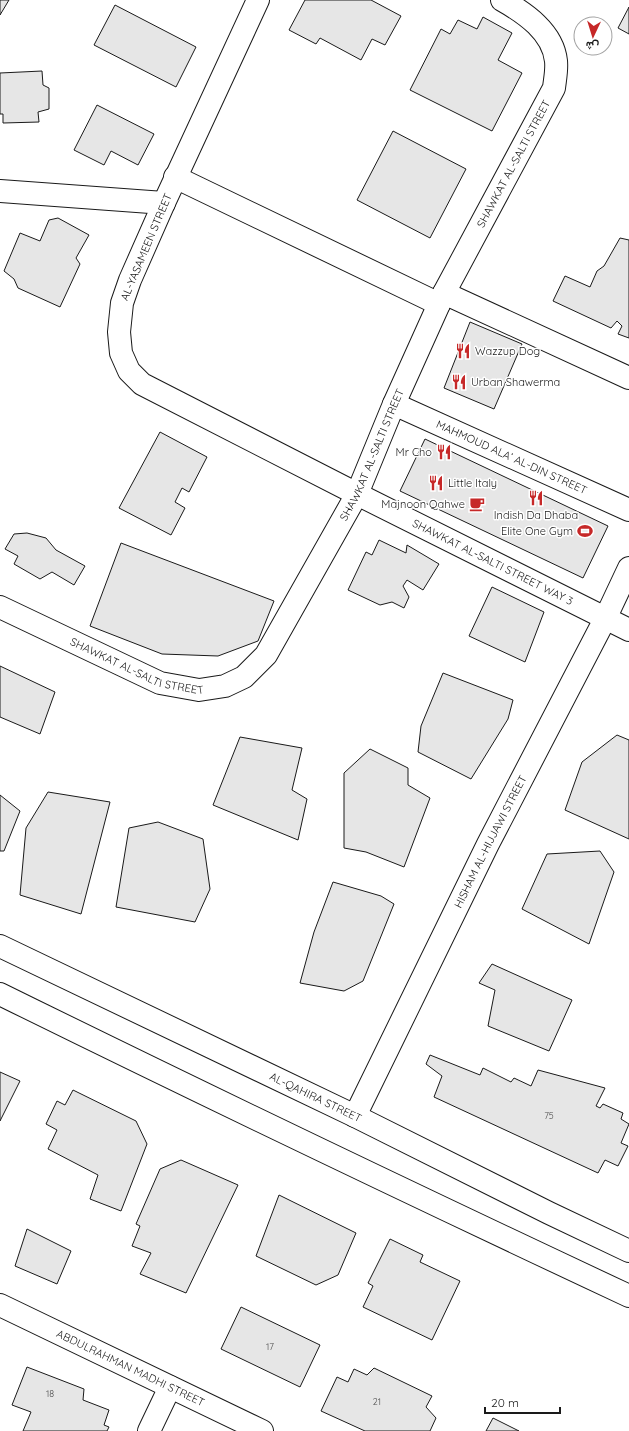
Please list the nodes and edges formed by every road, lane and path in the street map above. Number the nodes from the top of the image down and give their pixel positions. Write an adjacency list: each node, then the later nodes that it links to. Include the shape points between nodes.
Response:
1 (258, 0): 3 (street, AL-YASAMEEN STREET)
2 (502, 0): 6 (street, SHAWKAT AL-SALTI STREET, via 536,23 548,38 556,60 554,88)
3 (175, 178): 5 (street, AL-YASAMEEN STREET); 6 (street)
4 (0, 191): 5 (street)
5 (164, 203): 9 (street, AL-YASAMEEN STREET, via 122,303 119,332 121,353 129,371 142,384)
6 (442, 298): 7 (street); 8 (street, SHAWKAT AL-SALTI STREET)
7 (629, 378)
8 (394, 404): 9 (street, SHAWKAT AL-SALTI STREET); 10 (street, MAHMOUD ALA’ AL-DIN STREET)
9 (357, 494): 12 (street, SHAWKAT AL-SALTI STREET, via 266,655 244,677 225,686 199,690 160,683); 13 (street, SHAWKAT AL-SALTI STREET WAY 3)
10 (629, 510)
11 (629, 568): 13 (street, HISHAM AL-HIJJAWI STREET)
12 (0, 607)
13 (605, 619): 14 (street, SHAWKAT AL-SALTI STREET WAY 3); 17 (street, HISHAM AL-HIJJAWI STREET, via 488,844)
14 (629, 630)
15 (0, 946): 17 (street, AL-QAHIRA STREET)
16 (0, 994): 19 (street, via 168,1077)
17 (355, 1116): 18 (street, AL-QAHIRA STREET)
18 (629, 1251)
19 (629, 1296)
20 (0, 1305): 21 (street, ABDULRAHMAN MADHI STREET)
21 (170, 1387): 22 (street); 23 (street, ABDULRAHMAN MADHI STREET)
22 (149, 1431)
23 (262, 1431)

